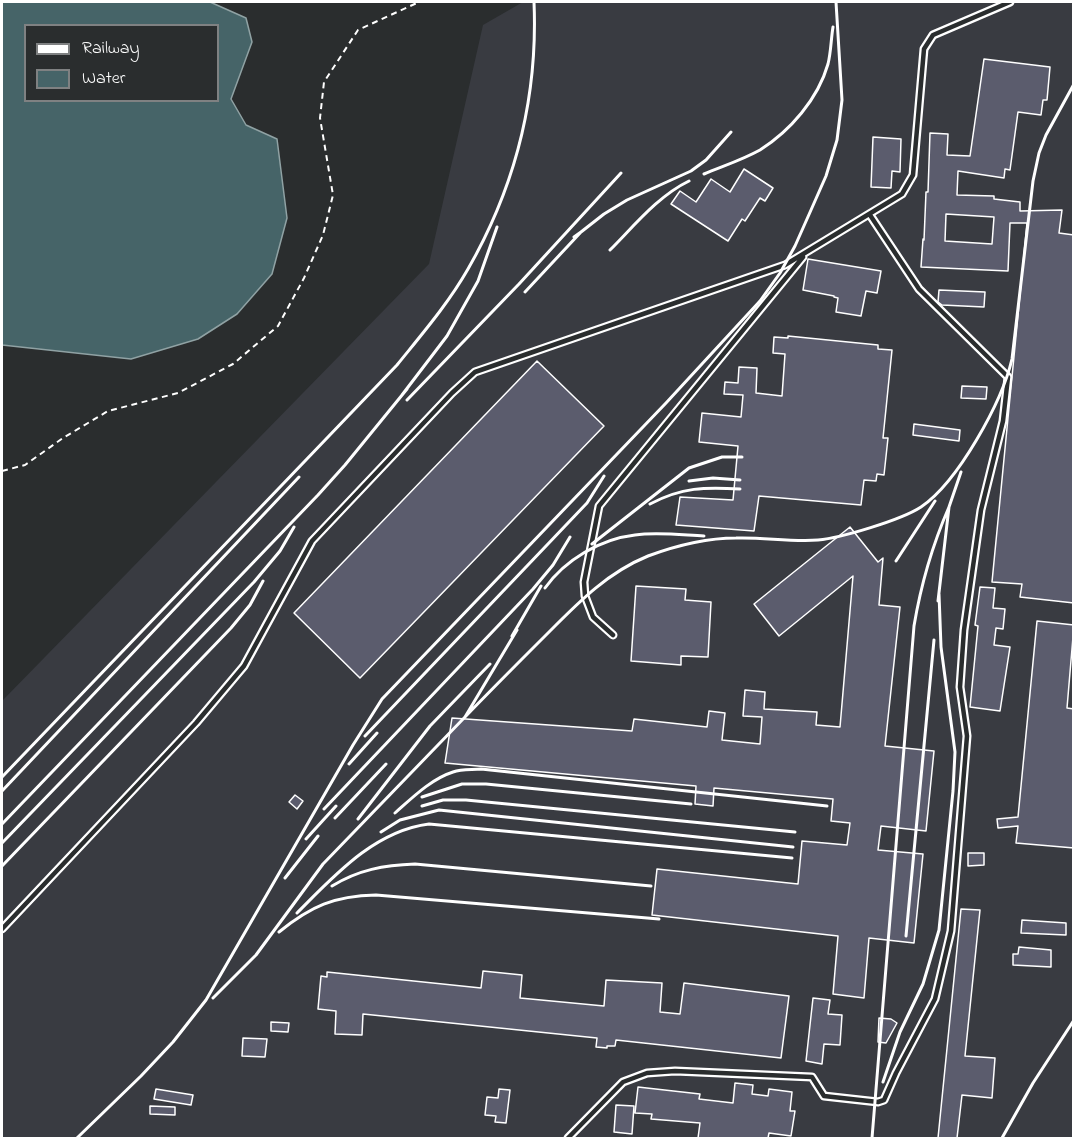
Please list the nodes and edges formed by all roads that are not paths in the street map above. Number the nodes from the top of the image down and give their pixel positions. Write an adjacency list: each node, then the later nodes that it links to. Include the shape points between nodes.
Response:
1 (1011, 2): 2 (lane, via 933,35 924,49 913,175 902,194)
2 (870, 215): 3 (lane); 6 (lane, via 919,290 1008,377 1003,421 981,510 964,630 960,687 967,736 951,931 935,999 884,1100 824,1096 812,1077 647,1073 623,1082)
3 (806, 252): 4 (lane, via 599,507 584,582 585,596 593,617); 5 (lane, via 785,265 475,372 312,541 243,666 196,723)
4 (613, 635)
5 (2, 930)
6 (568, 1138)

